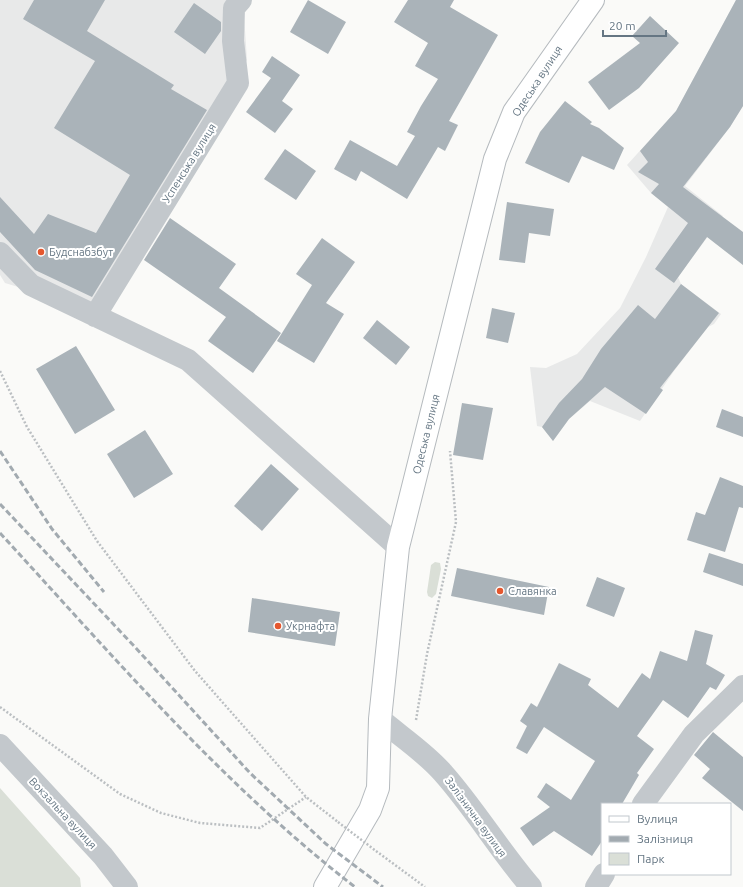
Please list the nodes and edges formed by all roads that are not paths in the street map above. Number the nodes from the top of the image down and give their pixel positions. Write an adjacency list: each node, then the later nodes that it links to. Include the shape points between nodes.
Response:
1 (241, 0): 4 (street, Успенська вулиця, via 234,8 233,41 238,83)
2 (593, 0): 5 (main road, Одеська вулиця, via 514,112 495,159)
3 (0, 253): 4 (street, via 31,285)
4 (95, 316): 5 (street, via 188,360)
5 (398, 547): 7 (main road, Одеська вулиця)
6 (743, 686): 9 (street, via 694,734)
7 (380, 719): 12 (main road, Одеська вулиця, via 378,788 370,810); 13 (street, Залізнична вулиця, via 442,771 481,820 505,857)
8 (0, 745): 11 (street, Вокзальна вулиця)
9 (645, 803)
10 (603, 875): 14 (street)
11 (130, 885)
12 (325, 887)
13 (531, 887)
14 (596, 887)

